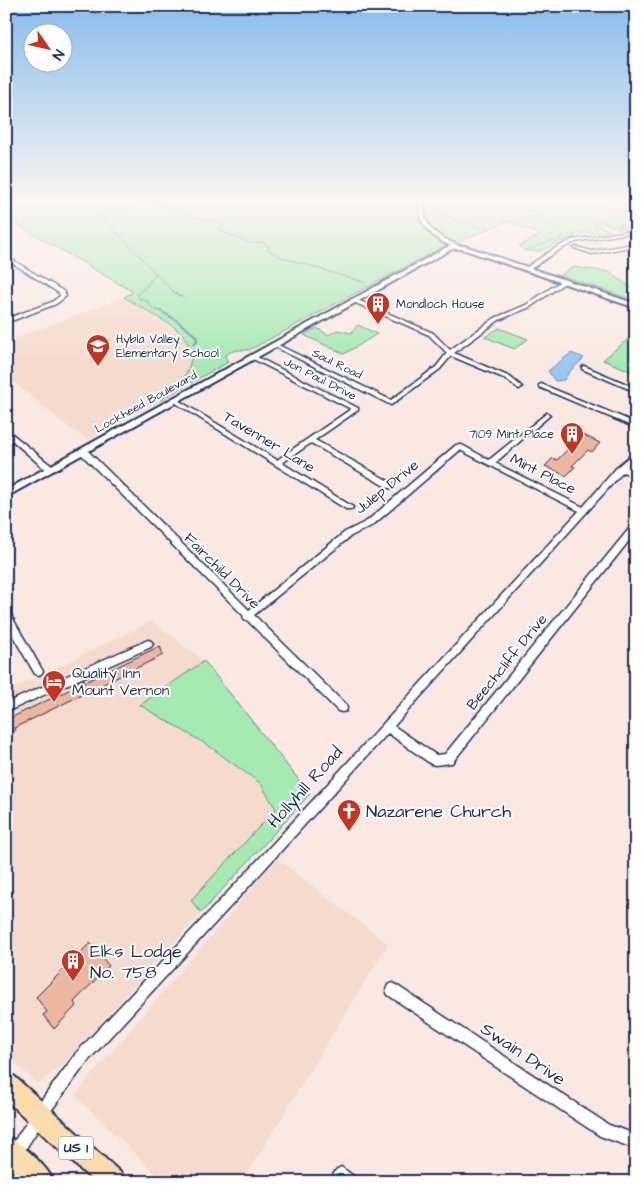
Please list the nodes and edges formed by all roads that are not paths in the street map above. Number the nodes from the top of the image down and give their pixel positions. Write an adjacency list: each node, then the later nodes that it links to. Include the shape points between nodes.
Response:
1 (433, 256): 7 (street, Lockheed Boulevard)
2 (488, 256): 5 (street)
3 (547, 256): 5 (street)
4 (6, 257): 9 (street, via 61,292 62,296 54,303)
5 (527, 269): 6 (street)
6 (564, 281): 8 (street); 11 (street, via 528,306 497,319)
7 (353, 300): 10 (street, Lockheed Boulevard); 11 (street, via 431,334)
8 (636, 306)
9 (6, 321)
10 (274, 345): 12 (street, Lockheed Boulevard); 18 (street, Saul Road)
11 (450, 353): 15 (street, via 508,378); 18 (street, via 438,368)
12 (253, 357): 17 (street, Lockheed Boulevard); 22 (street, Jon Paul Drive, via 356,409)
13 (584, 368): 16 (street)
14 (541, 386): 20 (street)
15 (519, 387)
16 (636, 390)
17 (174, 400): 23 (street, Lockheed Boulevard); 25 (street, Tavenner Lane)
18 (391, 403)
19 (547, 415): 26 (street)
20 (636, 426)
21 (6, 431): 28 (street)
22 (310, 440): 25 (street, Jon Paul Drive); 30 (street)
23 (83, 451): 28 (street, Lockheed Boulevard); 36 (street, Fairchild Drive)
24 (636, 453): 27 (street, Hollyhill Road)
25 (277, 463): 32 (street, Tavenner Lane)
26 (490, 463): 33 (street, Mint Place); 36 (street, Julep Drive, via 459,447 370,523 348,534)
27 (621, 468): 29 (street); 33 (street, Hollyhill Road)
28 (50, 469): 31 (street, Lockheed Boulevard)
29 (636, 474)
30 (391, 486)
31 (6, 494)
32 (349, 507)
33 (583, 510): 41 (street, Hollyhill Road)
34 (636, 526): 41 (street, Beechcliff Drive, via 448,759 435,760)
35 (6, 615): 38 (street)
36 (247, 616): 40 (street, Fairchild Drive)
37 (148, 644): 39 (street)
38 (38, 671)
39 (6, 708)
40 (342, 708)
41 (386, 726): 44 (street, Hollyhill Road, via 82,1057)
42 (393, 990): 45 (street, Swain Drive, via 605,1130)
43 (6, 1084): 44 (highway, US 1)
44 (40, 1114): 46 (street, Hollyhill Road); 48 (highway, US 1)
45 (636, 1142)
46 (10, 1152): 47 (highway)
47 (42, 1182)
48 (112, 1182)

